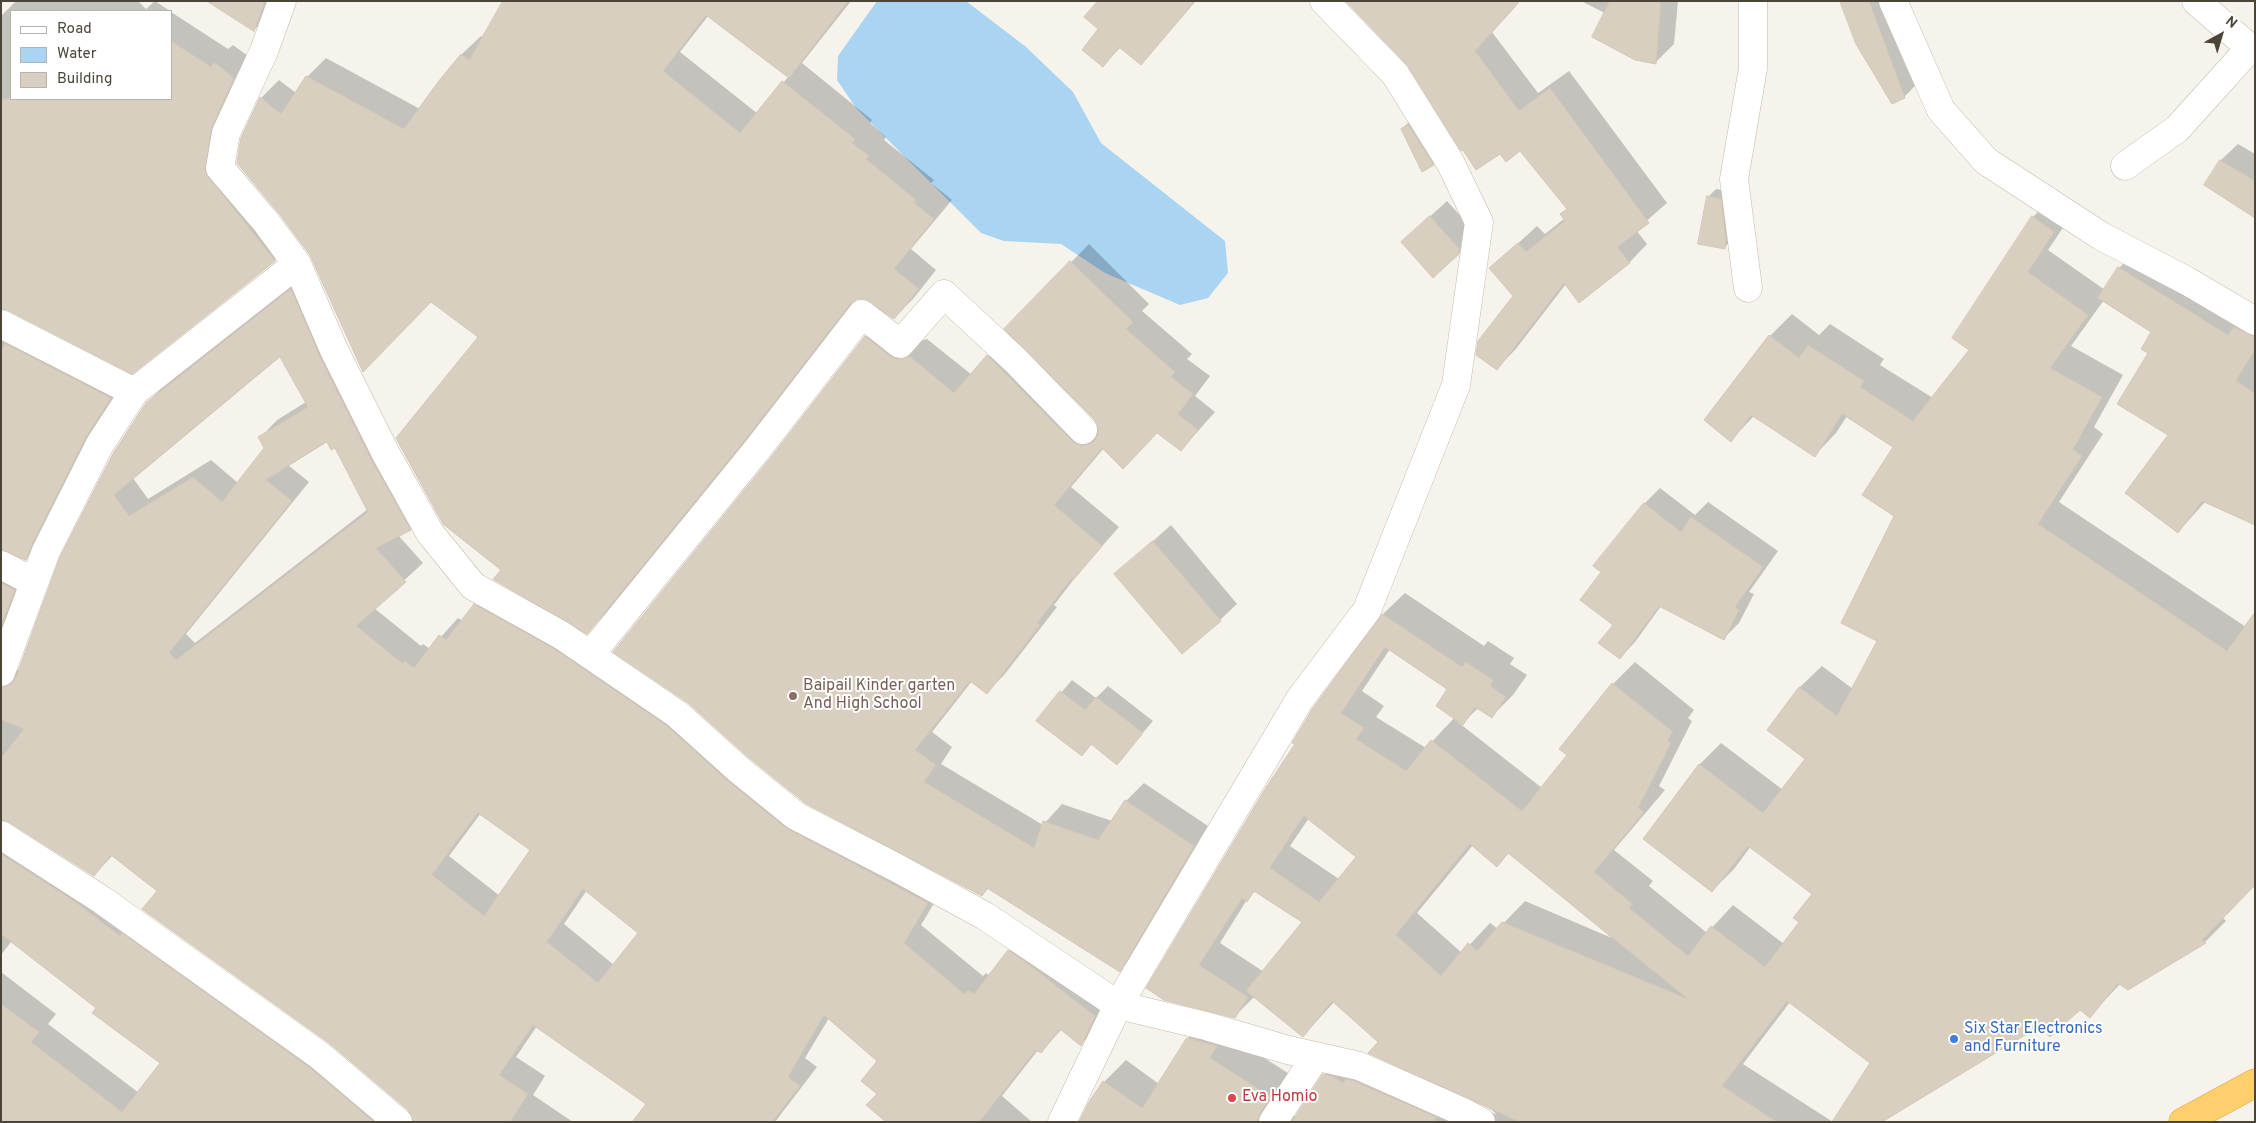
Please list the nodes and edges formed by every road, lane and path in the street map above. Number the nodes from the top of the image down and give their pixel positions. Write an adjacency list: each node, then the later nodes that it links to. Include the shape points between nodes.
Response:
1 (282, 1): 7 (street, via 264,51 226,133 220,168)
2 (1324, 1): 18 (street, via 1395,74 1450,162 1479,222 1456,385 1367,610 1300,699)
3 (1753, 1): 8 (street, via 1753,68 1734,179)
4 (1892, 1): 9 (street, via 1941,110 1986,161 2101,236 2187,281)
5 (2196, 1): 6 (street, via 2250,48 2177,129)
6 (2125, 166)
7 (297, 264): 11 (street); 15 (street, via 334,350 430,533 473,586)
8 (1748, 288)
9 (2255, 322)
10 (1, 324): 11 (street)
11 (134, 392): 14 (street, via 100,444 46,551)
12 (1083, 430): 15 (street, via 944,294 900,344 862,314 756,451)
13 (1, 565): 14 (street)
14 (34, 582): 16 (street)
15 (590, 655): 18 (street, via 677,714 796,816 985,916)
16 (1, 672)
17 (1, 835): 21 (street, via 102,900 319,1055)
18 (1118, 1005): 19 (street); 22 (street)
19 (1316, 1056): 23 (street); 24 (street, via 1359,1066)
20 (2255, 1083): 25 (highway)
21 (398, 1122)
22 (1062, 1122)
23 (1273, 1122)
24 (1481, 1122)
25 (2183, 1122)

